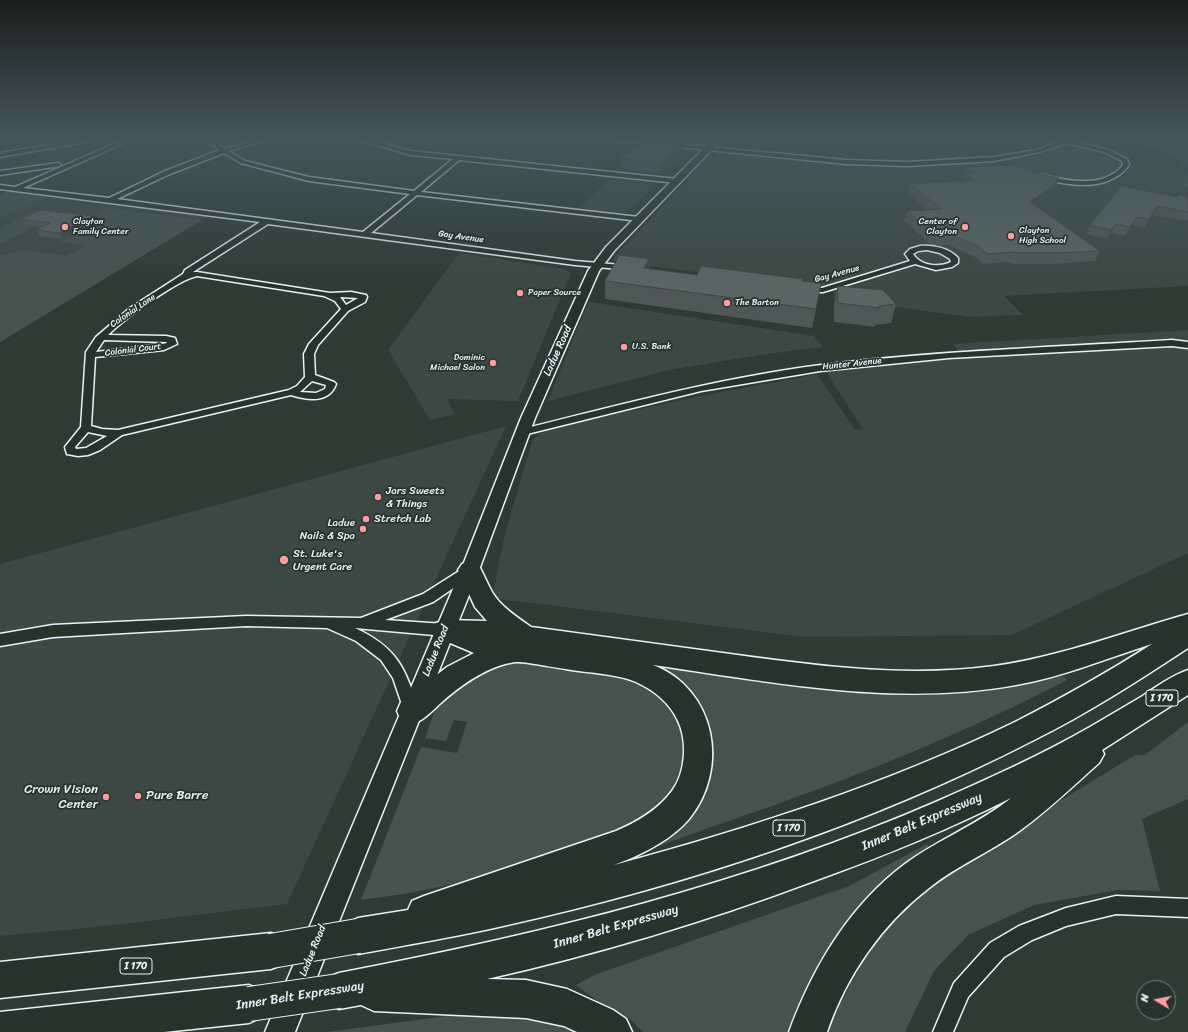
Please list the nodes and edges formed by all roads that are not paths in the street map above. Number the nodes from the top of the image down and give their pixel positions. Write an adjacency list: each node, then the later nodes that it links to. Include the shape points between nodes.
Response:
1 (1, 187): 7 (street, Gay Avenue)
2 (18, 187): 7 (street)
3 (136, 187): 9 (street)
4 (371, 187): 8 (street)
5 (422, 187): 8 (street)
6 (671, 187): 10 (main road, Ladue Road)
7 (14, 189): 9 (street, Gay Avenue)
8 (415, 193): 10 (street); 13 (street)
9 (110, 200): 11 (street, Gay Avenue)
10 (639, 219): 17 (main road, Ladue Road)
11 (266, 222): 12 (street, Gay Avenue); 15 (street, Colonial Lane)
12 (274, 223): 13 (street, Gay Avenue); 16 (street, Colonial Lane)
13 (364, 235): 17 (street, Gay Avenue)
14 (915, 262): 14 (street, via 937,267 950,265 955,260 942,251 923,248 909,254); 21 (street, Gay Avenue, via 823,290)
15 (202, 263): 16 (street); 20 (street, Colonial Lane)
16 (212, 264): 19 (street, Colonial Lane)
17 (596, 268): 18 (street, Gay Avenue); 30 (main road, Ladue Road)
18 (639, 270)
19 (197, 274): 20 (street, Colonial Lane); 22 (street, Colonial Lane)
20 (186, 276): 24 (street, Colonial Lane, via 112,325)
21 (797, 289)
22 (331, 295): 23 (street, via 338,299); 23 (street, Colonial Lane, via 363,297)
23 (345, 309): 27 (street, Colonial Lane, via 323,332 311,350 308,362)
24 (100, 337): 26 (street, Colonial Lane, via 93,345); 26 (street, Colonial Court, via 166,339 172,340 172,344)
25 (1188, 345): 30 (street, Hunter Avenue, via 1172,343 957,354 820,368 700,388)
26 (91, 355): 29 (street, Colonial Lane)
27 (310, 377): 28 (street, via 300,388); 28 (street, via 331,384 329,390 318,396 304,396)
28 (292, 392): 31 (street)
29 (86, 427): 31 (street, via 101,433); 31 (street, via 70,447 71,452 77,454 90,451)
30 (523, 432): 32 (main road, Ladue Road)
31 (118, 433)
32 (470, 570): 34 (street, via 428,598); 36 (main road, Ladue Road); 39 (highway, via 481,596 490,609)
33 (323, 622): 34 (street); 38 (street, via 246,621 53,631); 41 (street, via 367,641 390,659 398,673)
34 (360, 623): 36 (street)
35 (1188, 624): 39 (highway, via 1017,674 927,683 823,678)
36 (445, 630): 39 (highway, via 483,646); 41 (main road, Ladue Road)
37 (1188, 635): 44 (highway, I 170, via 1101,690 1002,742 887,792 822,816 680,863 546,899)
38 (0, 640)
39 (522, 644): 41 (highway, via 454,675); 44 (highway, via 634,670 653,678 682,702 693,722 698,740 699,759 695,780 683,802 667,820 621,846)
40 (1188, 681): 42 (highway, Inner Belt Expressway / I 170)
41 (411, 711): 48 (main road, Ladue Road)
42 (1136, 715): 46 (highway, Inner Belt Expressway / I 170, via 1064,757 1004,787 888,838 748,888 577,939 502,958); 50 (highway, via 1008,821 917,876 885,904 858,935 838,967 816,1009)
43 (1188, 908): 51 (street, via 1116,905 1066,917 1026,933 996,950 960,990)
44 (358, 936): 45 (highway, I 170, bridge, via 271,950)
45 (0, 980)
46 (339, 991): 47 (highway, Inner Belt Expressway / I 170, bridge, via 249,1004); 49 (highway, via 526,999 567,1008)
47 (0, 1031)
48 (280, 1032)
49 (613, 1032)
50 (808, 1032)
51 (943, 1032)

